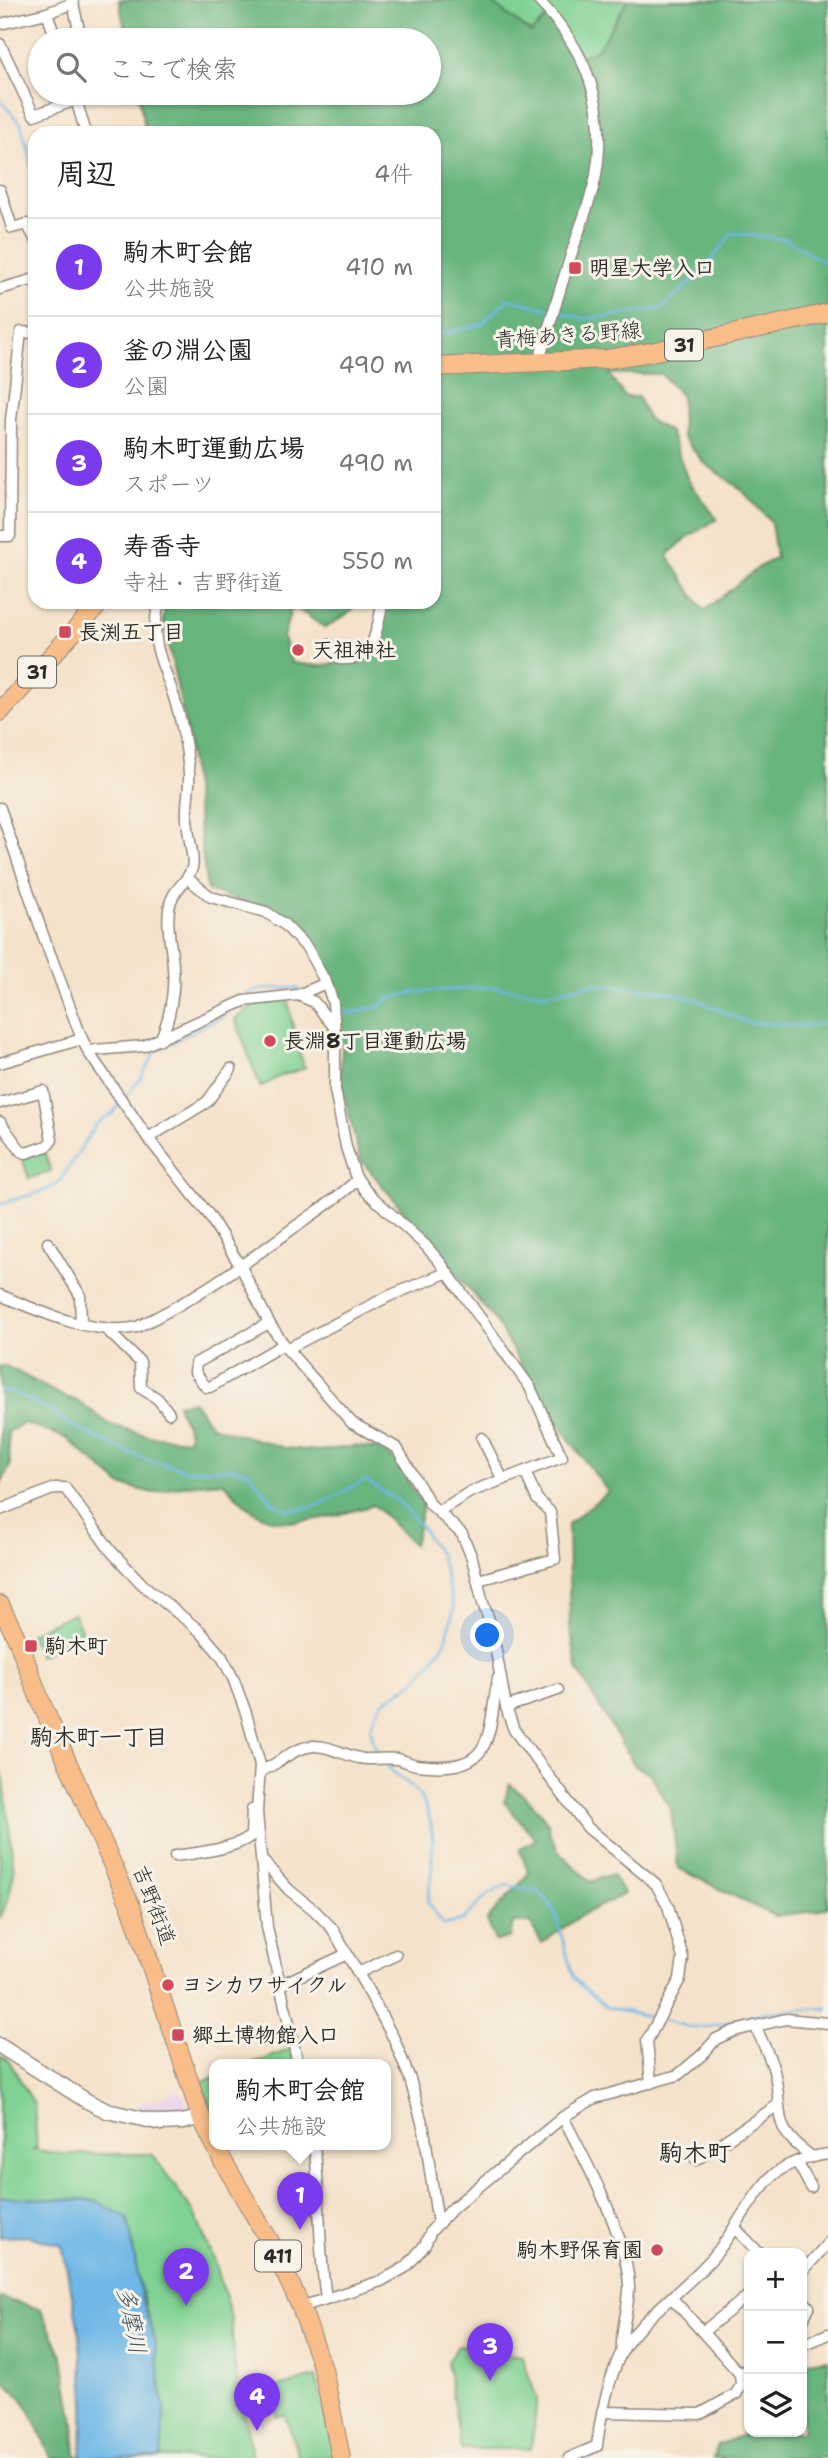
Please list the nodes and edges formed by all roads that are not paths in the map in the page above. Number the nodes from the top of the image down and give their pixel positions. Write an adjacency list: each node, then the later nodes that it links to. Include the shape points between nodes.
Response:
1 (538, 0): 19 (street, via 583,59 600,128 596,176)
2 (47, 13): 3 (street); 4 (street); 5 (street, via 73,3)
3 (0, 24)
4 (52, 28)
5 (79, 28)
6 (0, 44): 7 (street)
7 (28, 102)
8 (29, 105): 9 (street, via 34,115)
9 (57, 105)
10 (77, 105): 11 (street)
11 (84, 126)
12 (0, 190): 14 (street)
13 (28, 226): 14 (street)
14 (6, 229)
15 (28, 281): 16 (street)
16 (0, 289)
17 (828, 313): 19 (main road, 青梅あきる野線 / 31, via 651,352)
18 (28, 332): 21 (street, via 21,332 11,420 10,536)
19 (538, 364): 20 (main road, 青梅あきる野線 / 31)
20 (441, 367)
21 (0, 537)
22 (95, 609): 26 (main road, 31)
23 (157, 609): 28 (street, via 157,651 177,708 189,774 192,867)
24 (380, 609): 25 (street, via 366,653 340,659)
25 (329, 645)
26 (0, 712)
27 (0, 808): 32 (street)
28 (187, 878): 29 (street, via 211,897 258,909 285,925 307,948); 33 (street, via 169,907 173,986)
29 (326, 983): 30 (street); 31 (street)
30 (298, 995): 31 (street, via 314,1002); 33 (street, via 243,1001)
31 (335, 1030): 40 (street, via 335,1090)
32 (82, 1039): 34 (street); 35 (street)
33 (160, 1040): 34 (street)
34 (89, 1053): 39 (street)
35 (0, 1063)
36 (231, 1069): 39 (street, via 207,1102)
37 (0, 1102): 38 (street, via 43,1091 52,1140 26,1153)
38 (0, 1122)
39 (148, 1138): 42 (street, via 209,1215)
40 (357, 1180): 42 (street, via 332,1204); 43 (street, via 426,1246)
41 (48, 1243): 45 (street, via 80,1295)
42 (241, 1267): 46 (street); 47 (street, via 137,1327 122,1331)
43 (446, 1273): 48 (street); 51 (street, via 530,1387 562,1457)
44 (0, 1295): 45 (street)
45 (82, 1323): 47 (street)
46 (270, 1323): 48 (street); 48 (street, via 196,1363 195,1372 210,1387)
47 (105, 1328): 49 (street, via 140,1362 141,1388)
48 (285, 1347): 54 (street, via 352,1423 397,1448 430,1504)
49 (169, 1413)
50 (482, 1438): 52 (street)
51 (525, 1472): 52 (street); 55 (street, via 537,1499 550,1512 555,1559)
52 (503, 1480): 54 (street, via 470,1492)
53 (0, 1510): 60 (street, via 65,1488 131,1573 200,1631 222,1657 244,1705)
54 (439, 1511): 55 (street, via 462,1534)
55 (478, 1580): 57 (street)
56 (0, 1605): 74 (main road, 吉野街道 / 411, via 132,1909)
57 (499, 1668): 59 (street); 60 (street, via 486,1744 469,1762 447,1767 361,1759 321,1745 294,1751)
58 (558, 1690): 59 (street)
59 (506, 1707): 72 (street, via 514,1730 588,1828 656,1884 668,1906 683,1958 680,1979 647,2041)
60 (261, 1771): 61 (street)
61 (260, 1786): 62 (street, via 254,1792 251,1836 245,1841); 63 (street, via 257,1812)
62 (175, 1856)
63 (262, 1860): 64 (street, via 332,1928); 67 (street, via 267,1927)
64 (347, 1954): 66 (street); 67 (street)
65 (396, 1955): 66 (street)
66 (358, 1973): 84 (street, via 410,2079 424,2130)
67 (280, 1985): 71 (street)
68 (828, 2023): 69 (street, via 786,2019)
69 (755, 2026): 72 (street, via 716,2039 678,2075); 73 (street, via 774,2073)
70 (0, 2046): 74 (street, via 107,2111 161,2123)
71 (297, 2059)
72 (651, 2083): 75 (street, via 595,2098)
73 (778, 2105): 80 (street, via 785,2134); 81 (street)
74 (201, 2117): 76 (main road, 吉野街道 / 411)
75 (563, 2117): 84 (street); 96 (street, via 619,2239 629,2286)
76 (209, 2133)
77 (218, 2150): 92 (main road, 吉野街道 / 411)
78 (315, 2150): 89 (street)
79 (828, 2154): 80 (street)
80 (811, 2156): 82 (street)
81 (695, 2160)
82 (797, 2162): 83 (street); 85 (street, via 770,2178)
83 (811, 2187)
84 (438, 2224): 89 (street, via 406,2267 381,2281)
85 (735, 2228): 87 (street); 90 (street)
86 (828, 2243): 88 (street)
87 (754, 2248)
88 (807, 2266)
89 (326, 2298): 92 (street)
90 (673, 2298): 93 (street); 96 (street, via 646,2321)
91 (744, 2299): 93 (street)
92 (302, 2307): 101 (main road, 吉野街道 / 411, via 323,2369)
93 (704, 2332): 97 (street)
94 (828, 2334): 95 (street)
95 (807, 2343)
96 (622, 2351): 99 (street)
97 (744, 2370)
98 (744, 2374): 99 (street, via 736,2394 700,2413)
99 (602, 2412): 100 (street)
100 (597, 2445): 102 (street); 103 (street)
101 (341, 2458)
102 (569, 2458)
103 (602, 2458)

